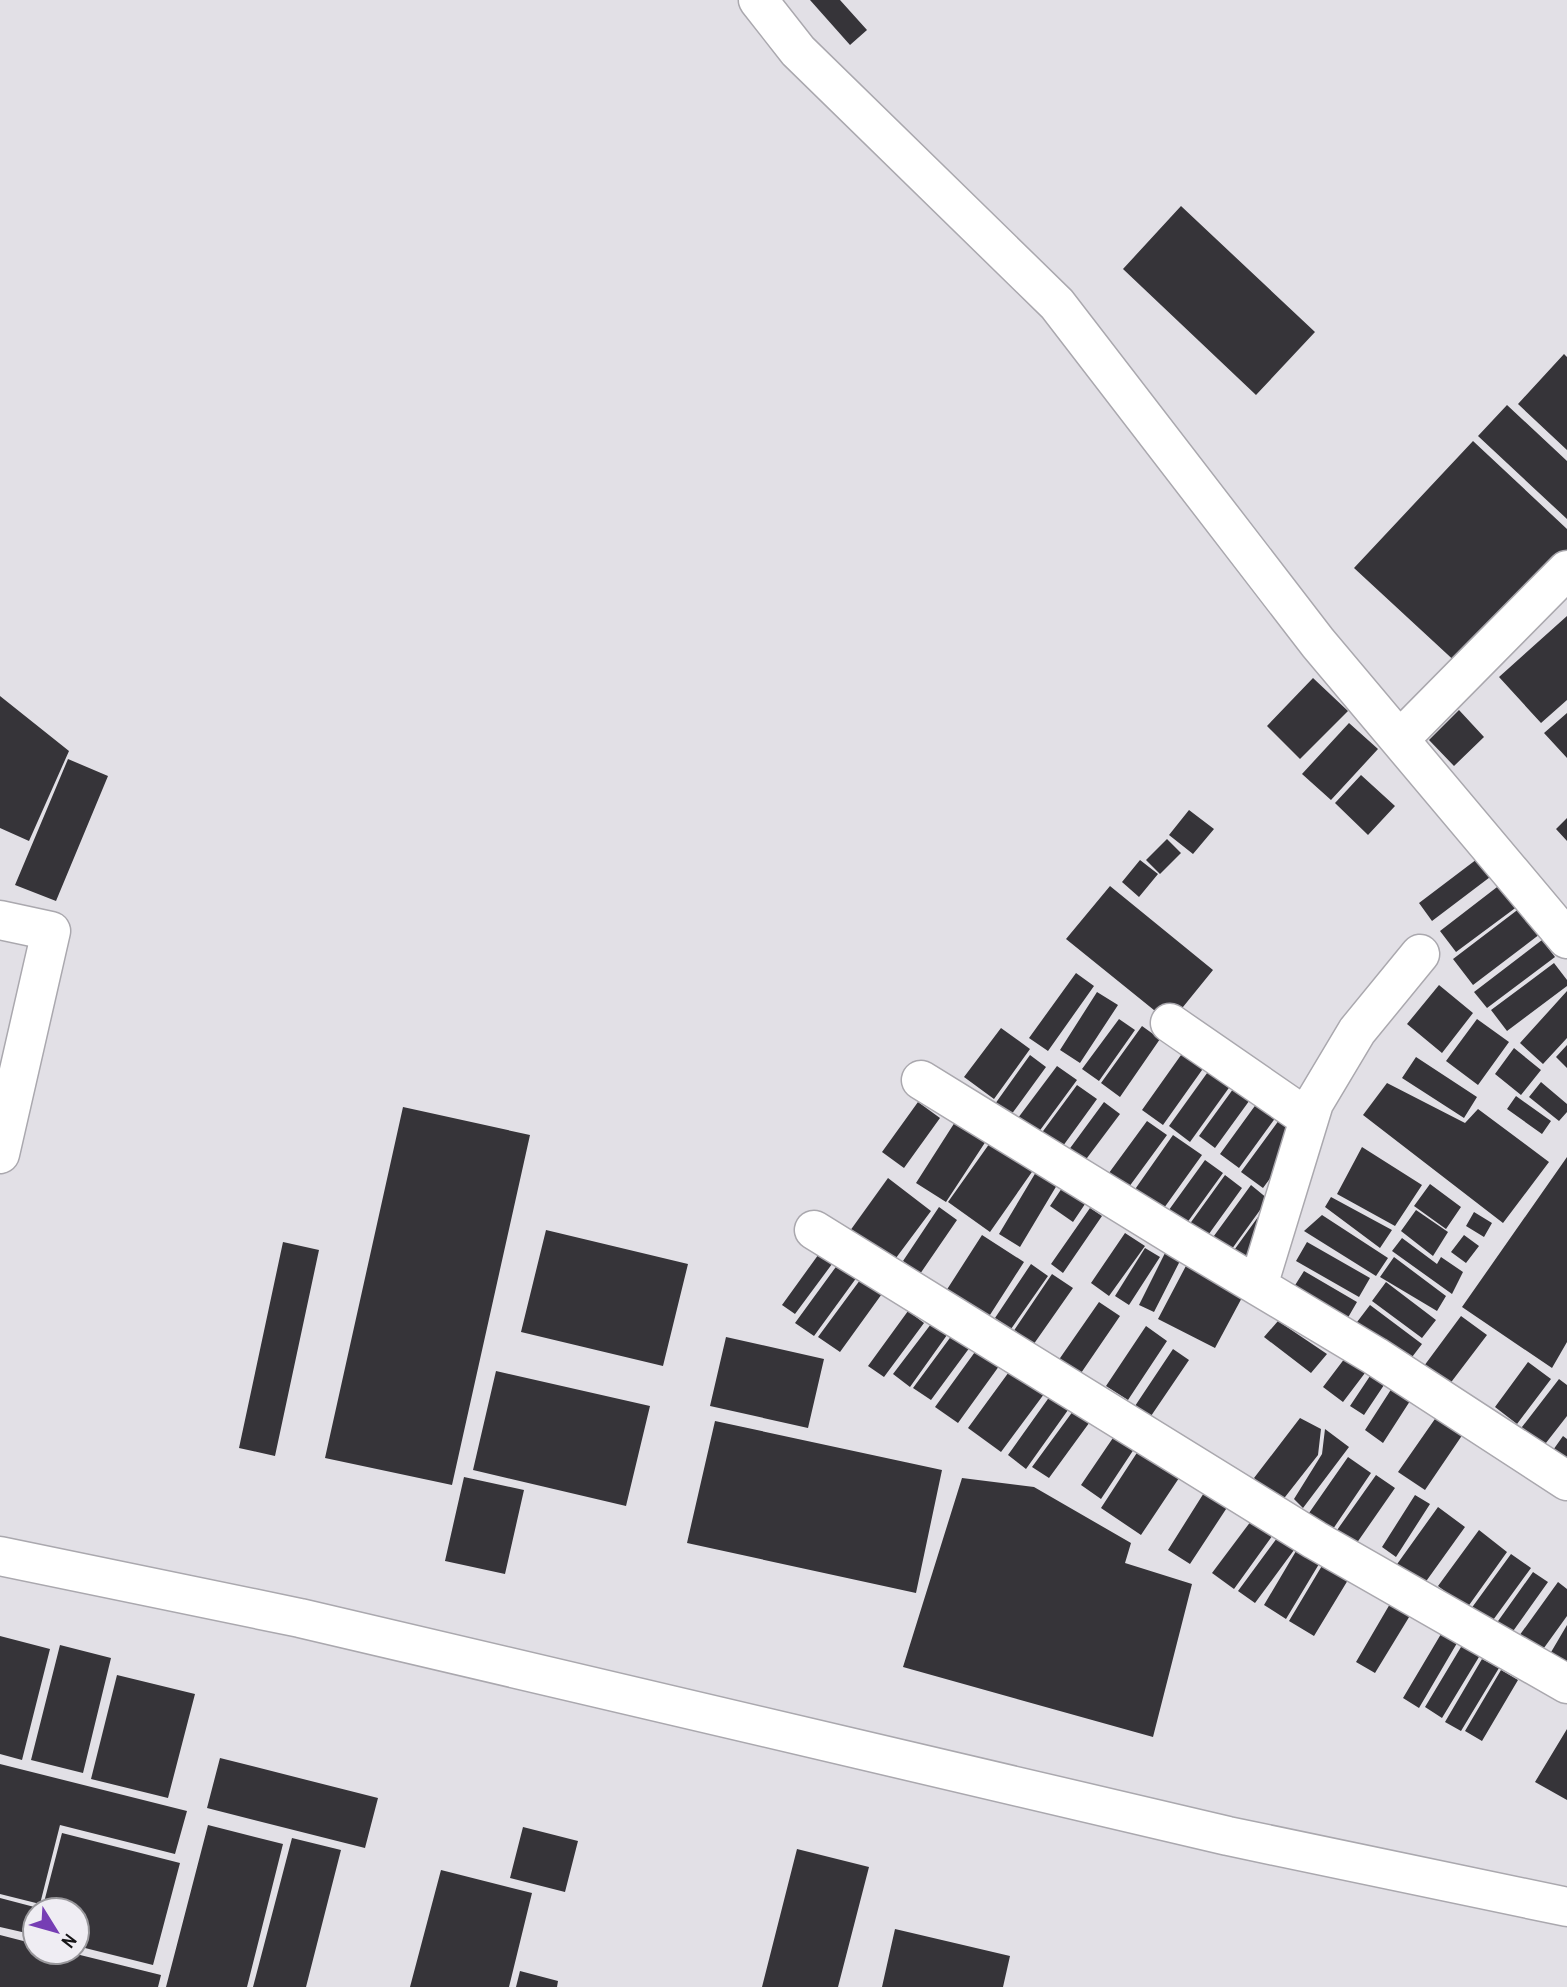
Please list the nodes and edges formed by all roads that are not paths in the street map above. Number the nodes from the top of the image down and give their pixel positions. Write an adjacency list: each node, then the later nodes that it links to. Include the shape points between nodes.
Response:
1 (758, 0): 3 (street, via 798,51 1057,304 1252,559)
2 (1567, 570): 3 (street)
3 (1399, 740): 5 (street)
4 (0, 920): 10 (street, via 51,931)
5 (1567, 939)
6 (1420, 954): 9 (street, via 1357,1031)
7 (1170, 1023): 9 (street)
8 (921, 1080): 12 (street)
9 (1309, 1119): 12 (street)
10 (0, 1154)
11 (814, 1230): 15 (street, via 1315,1540)
12 (1258, 1286): 13 (street)
13 (1567, 1480)
14 (0, 1556): 16 (street, via 300,1618 1228,1836)
15 (1567, 1684)
16 (1567, 1907)

